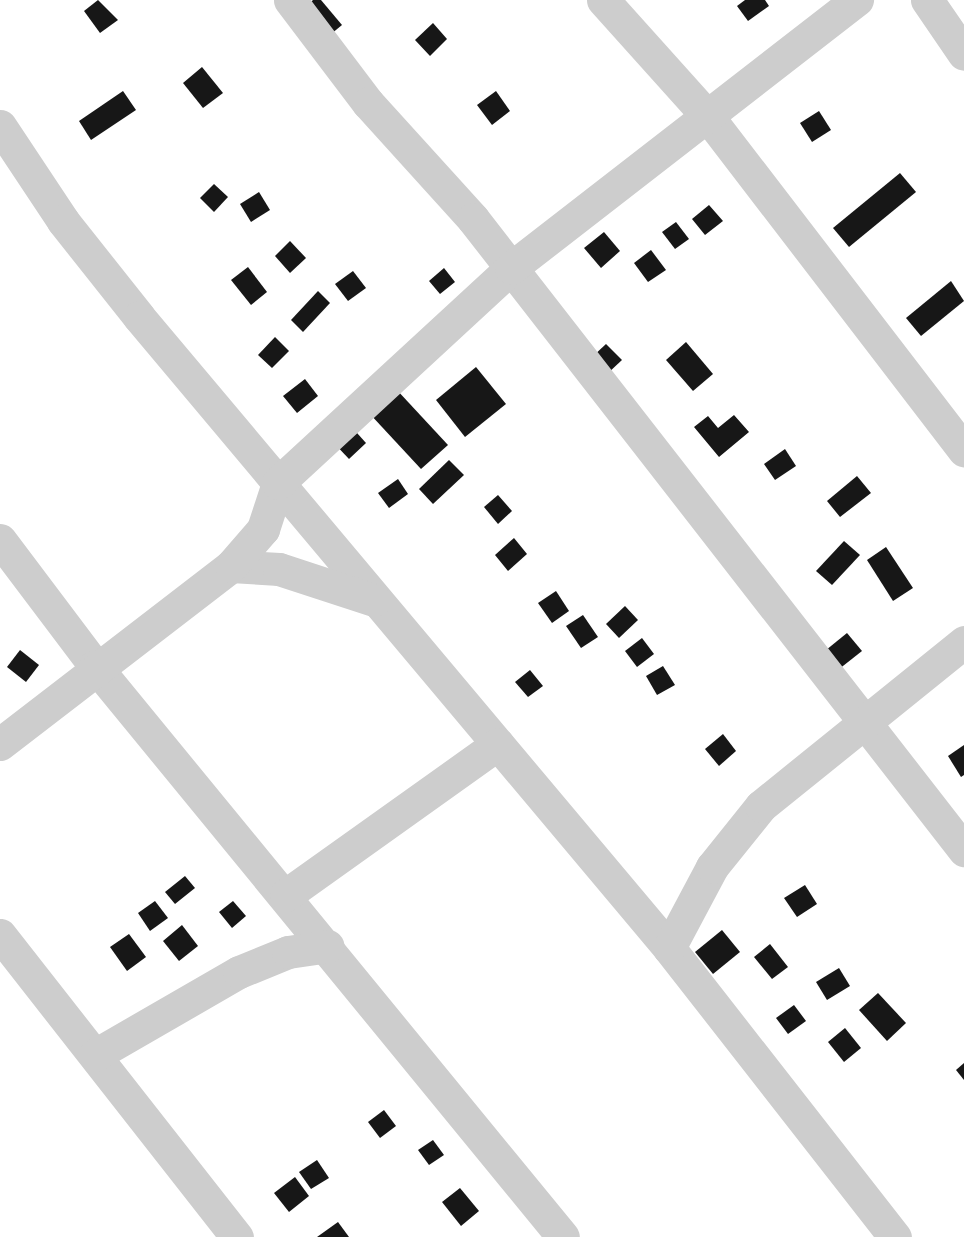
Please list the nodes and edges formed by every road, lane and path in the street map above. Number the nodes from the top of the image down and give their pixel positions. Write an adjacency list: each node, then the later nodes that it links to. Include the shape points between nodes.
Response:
1 (603, 0): 6 (street)
2 (857, 0): 6 (street)
3 (927, 0): 5 (street)
4 (305, 6): 8 (street, via 368,103 423,159)
5 (964, 54)
6 (709, 118): 8 (street); 9 (street)
7 (0, 126): 10 (street, via 63,220)
8 (511, 268): 10 (street); 16 (street)
9 (964, 450)
10 (278, 483): 12 (street, via 263,529); 13 (street)
11 (0, 540): 15 (street)
12 (231, 566): 13 (street, via 299,574); 15 (street)
13 (376, 601): 18 (street)
14 (964, 642): 16 (street)
15 (95, 666): 17 (street); 20 (street)
16 (862, 722): 19 (street); 23 (street, via 761,806 712,867)
17 (0, 744)
18 (498, 744): 20 (street); 23 (street)
19 (964, 850)
20 (286, 896): 22 (street)
21 (0, 935): 24 (street)
22 (328, 946): 24 (street, via 288,952 239,972); 26 (street)
23 (669, 948): 27 (street)
24 (95, 1055): 25 (street)
25 (237, 1237)
26 (563, 1237)
27 (895, 1237)

